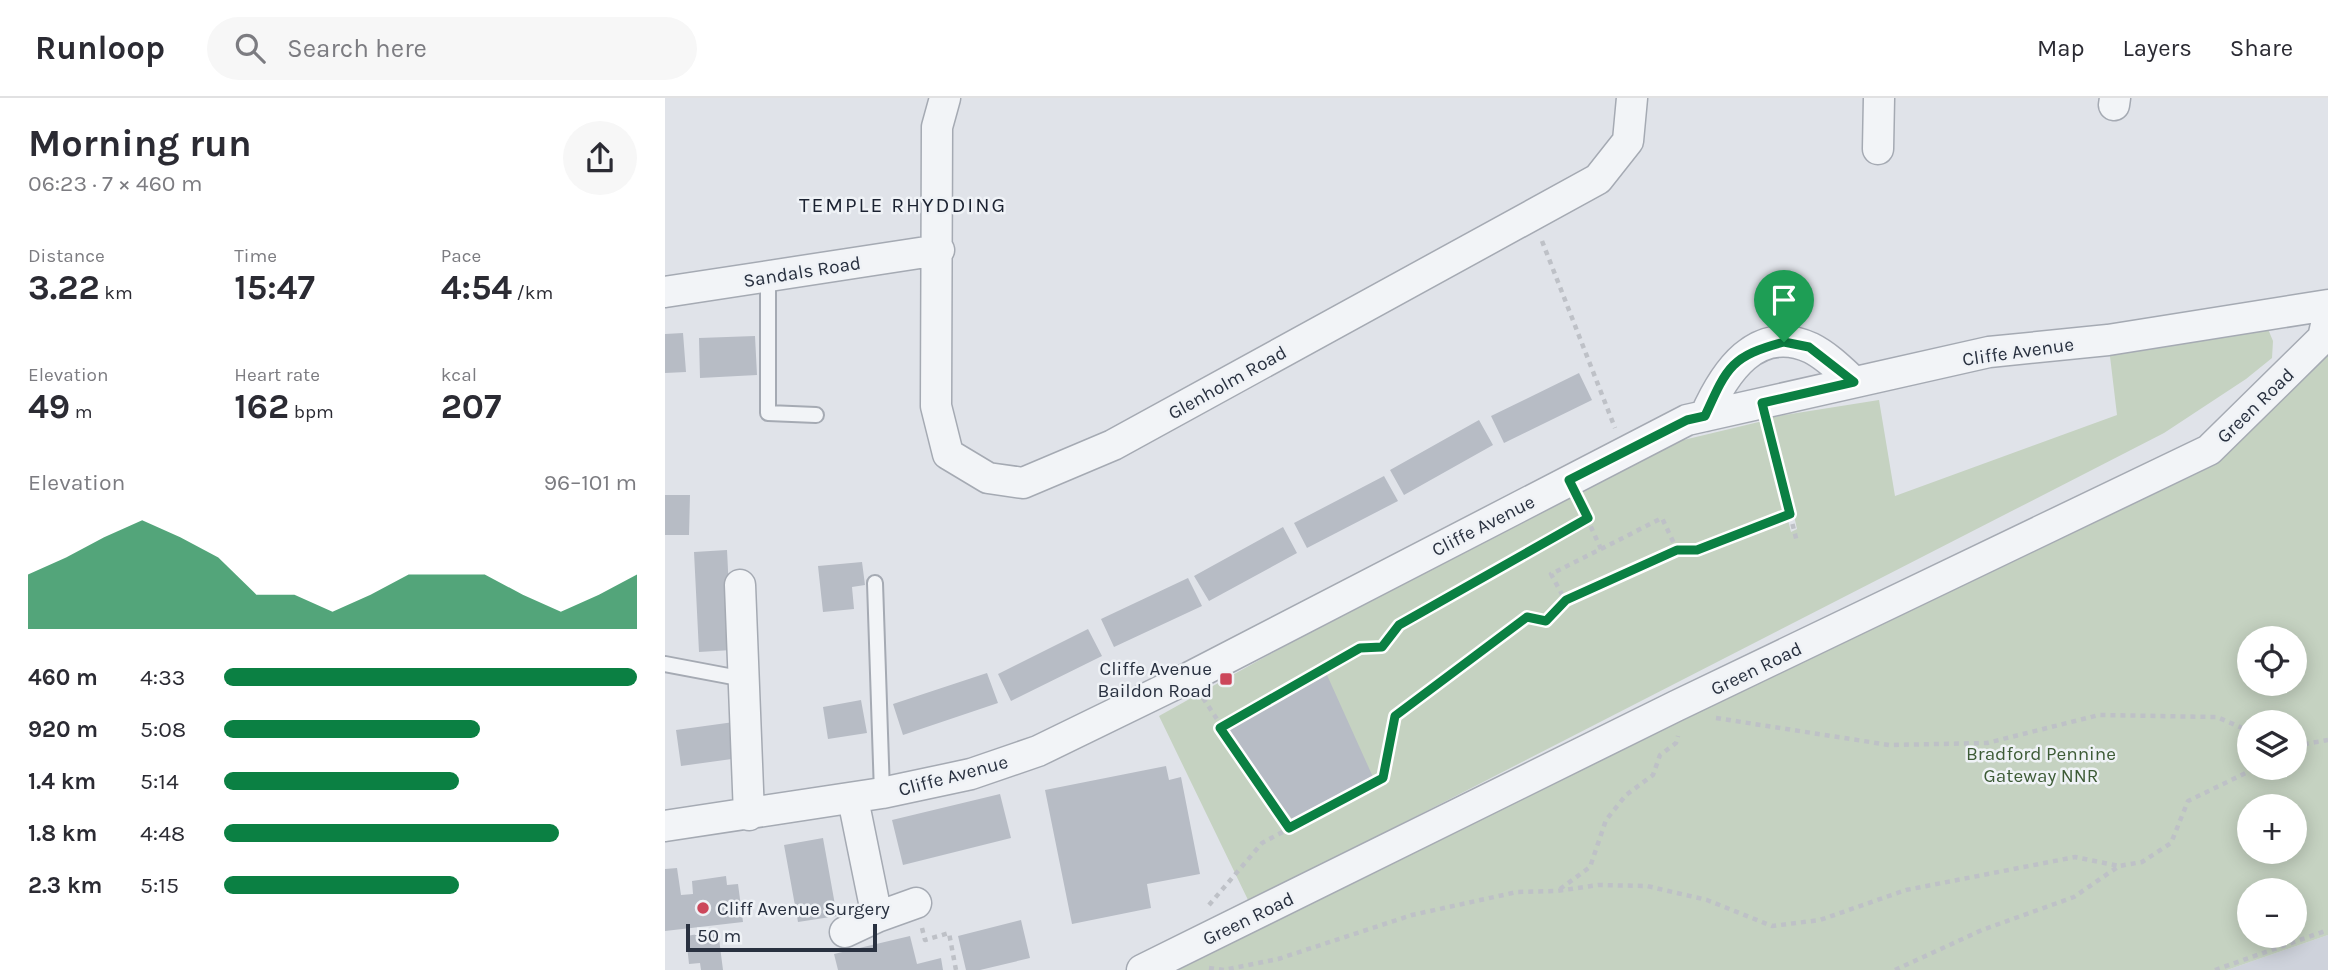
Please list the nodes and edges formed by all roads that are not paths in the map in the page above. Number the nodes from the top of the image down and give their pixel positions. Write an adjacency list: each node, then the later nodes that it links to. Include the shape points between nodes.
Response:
1 (946, 98): 5 (street, Glenholm Road, via 937,127)
2 (1632, 98): 5 (street, Glenholm Road, via 1627,141 1598,179 1113,445 1023,483 988,478 948,454 936,406)
3 (1879, 98): 4 (street)
4 (1878, 149)
5 (939, 250): 6 (street, Sandals Road)
6 (768, 276): 7 (street, Sandals Road); 11 (lane, via 768,413)
7 (665, 292)
8 (2328, 305): 10 (street, Cliffe Avenue, via 2108,340 1989,352)
9 (2328, 316): 24 (street, Green Road, via 2323,338 2209,450 1676,706)
10 (1854, 382): 12 (street, Cliffe Avenue); 12 (street, via 1809,347 1784,342 1749,351 1730,368)
11 (816, 415)
12 (1705, 416): 17 (street, Cliffe Avenue, via 1687,420 1038,751 971,774)
13 (875, 583): 17 (lane)
14 (740, 585): 16 (street)
15 (665, 664): 16 (lane)
16 (744, 679): 19 (street)
17 (882, 793): 18 (street, Cliffe Avenue)
18 (853, 799): 19 (street, Cliffe Avenue); 22 (street)
19 (748, 815): 20 (street, Cliffe Avenue)
20 (665, 826)
21 (916, 903): 22 (street)
22 (877, 917): 23 (street)
23 (845, 932)
24 (1149, 967)

